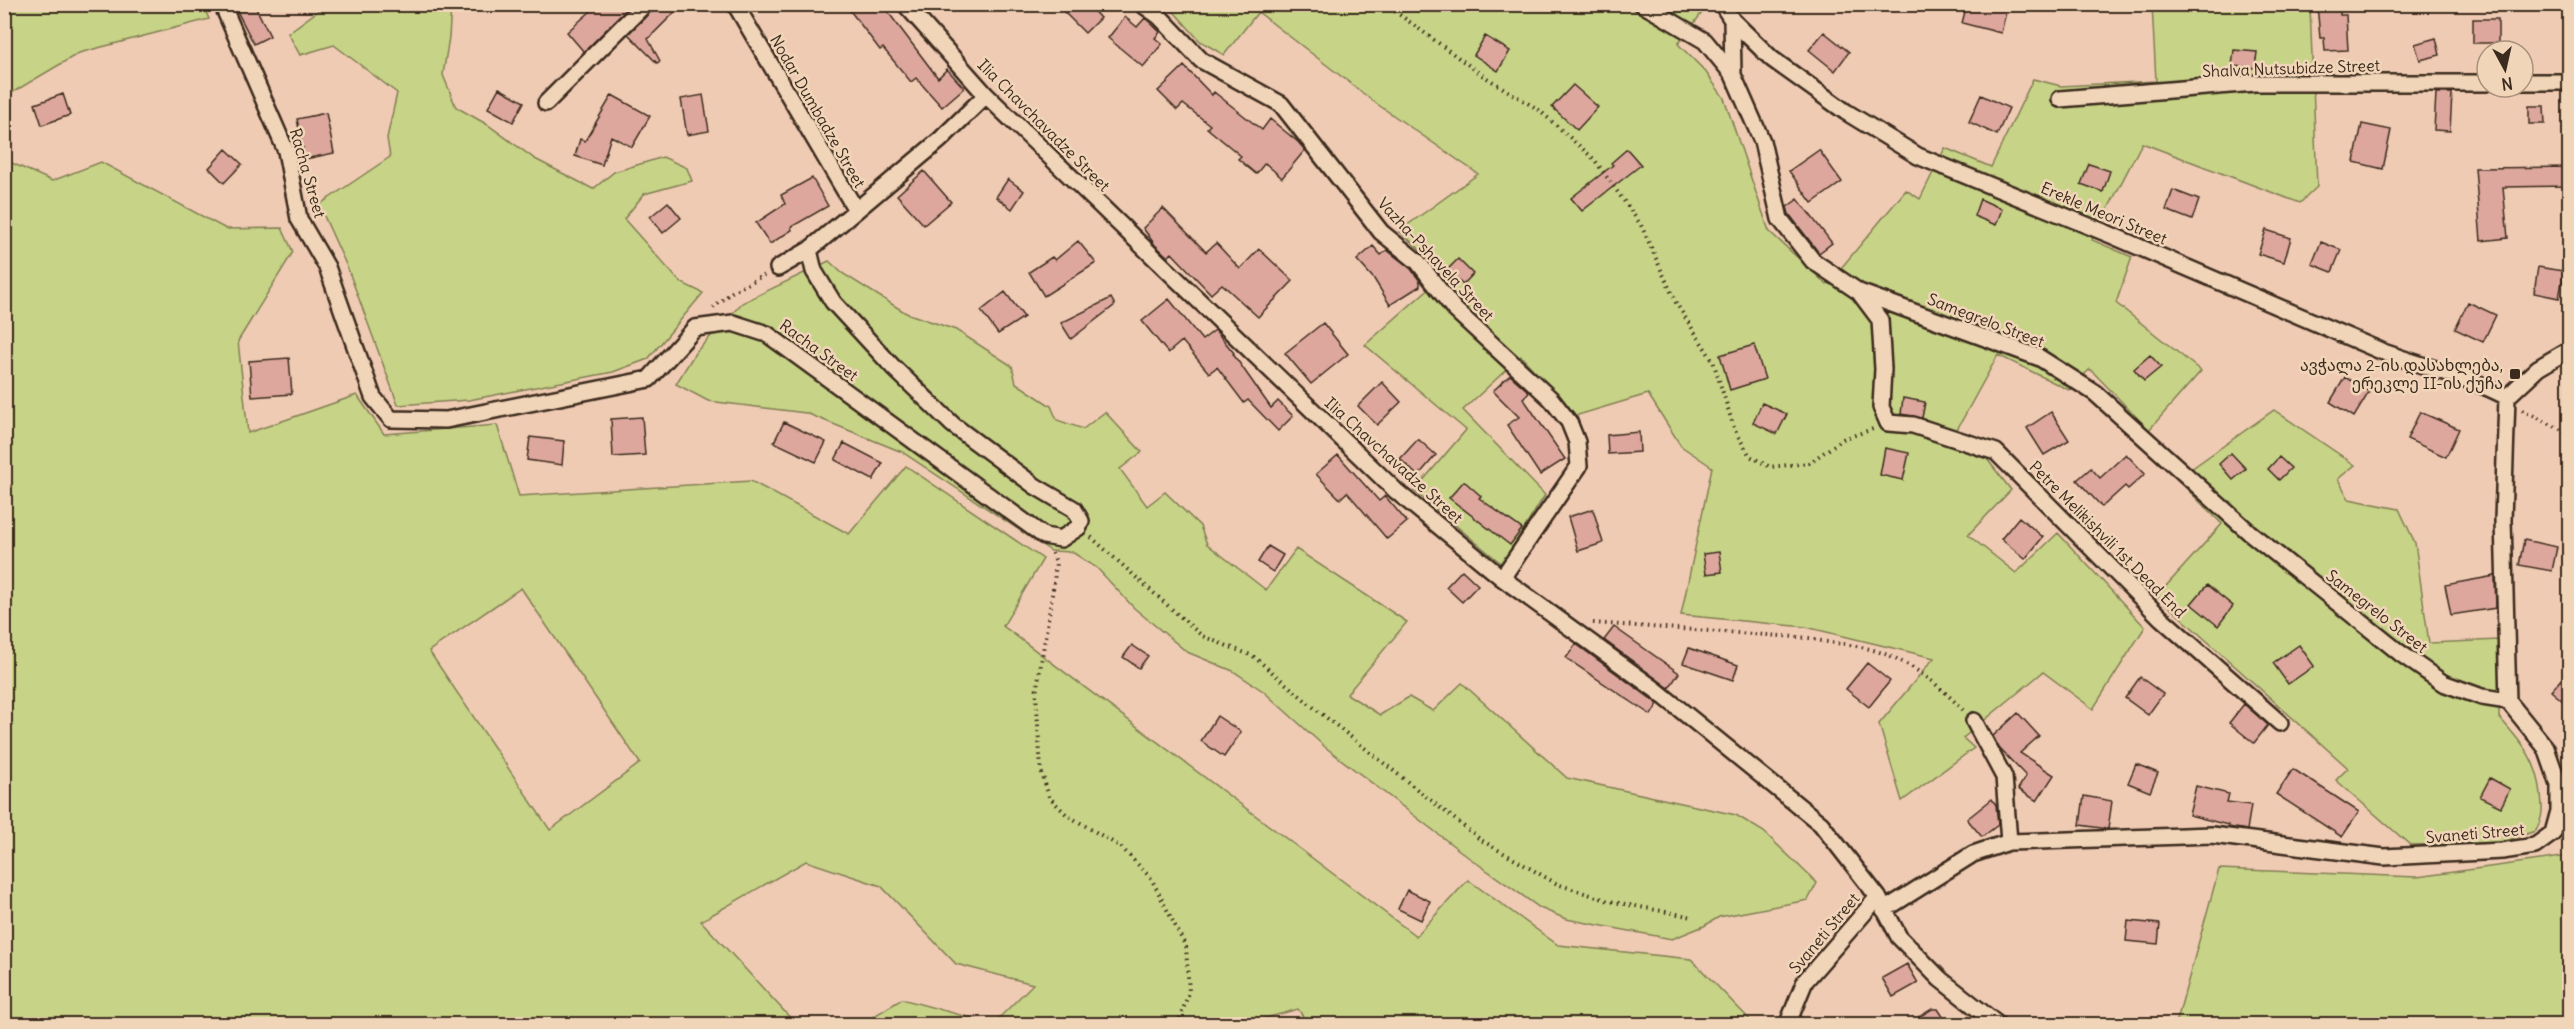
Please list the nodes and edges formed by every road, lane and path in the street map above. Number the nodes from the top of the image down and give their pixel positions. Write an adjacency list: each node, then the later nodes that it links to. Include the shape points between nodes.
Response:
1 (222, 4): 21 (street, Racha Street, via 286,152 299,219 327,267 373,397 391,419 446,420 649,379)
2 (645, 4): 16 (street)
3 (735, 4): 17 (street, Nodar Dumbadze Street)
4 (905, 4): 14 (street, Ilia Chavchavadze Street)
5 (1142, 4): 28 (street, Vazha-Pshavela Street, via 1201,60 1281,104 1381,232 1418,262 1454,309 1551,399 1569,422 1577,442 1579,466)
6 (1384, 4): 24 (path, via 1482,75 1539,110 1594,159 1641,225 1676,303 1713,361 1735,431 1750,456 1770,467 1809,463 1843,439)
7 (1642, 4): 10 (street, Samegrelo Street, via 1705,40)
8 (1722, 4): 9 (street, Erekle Meori Street)
9 (1732, 21): 10 (street); 23 (street, Erekle Meori Street, via 1772,59 1846,112 1918,156 2381,351 2485,385)
10 (1733, 75): 20 (street, Samegrelo Street, via 1762,141 1780,219 1814,261)
11 (2535, 82): 12 (street)
12 (2570, 82)
13 (2475, 83): 15 (street, Shalva Nutsubidze Street, via 2255,84)
14 (986, 96): 17 (street, Nodar Dumbadze Street); 28 (street, Ilia Chavchavadze Street, via 1396,491)
15 (2060, 99)
16 (546, 103)
17 (856, 210): 18 (street)
18 (809, 250): 19 (street); 26 (street, Racha Street, via 814,271 833,302 893,367 953,425 1035,486 1074,509 1081,521)
19 (778, 268): 21 (path, via 732,292)
20 (1859, 292): 24 (street, via 1880,320 1884,369 1881,407); 30 (street, Samegrelo Street, via 2040,358 2095,393 2249,532 2400,653 2443,683 2482,697)
21 (695, 328): 27 (street, Racha Street, via 733,323 767,334)
22 (2570, 349): 23 (street, via 2538,368)
23 (2507, 397): 25 (path, via 2527,414); 30 (street, via 2503,520)
24 (1888, 423): 32 (street, Petre Melikishvili 1st Dead End, via 1913,425 1996,453 2161,618)
25 (2570, 434)
26 (1079, 527): 27 (street, via 1061,539); 35 (path, via 1202,636 1253,656 1481,840 1557,884 1609,901)
27 (1044, 536): 36 (path, via 1056,562 1036,694 1041,770 1049,797 1067,815 1121,848 1151,878 1186,947 1189,992)
28 (1502, 578): 29 (street, Ilia Chavchavadze Street)
29 (1571, 628): 31 (path, via 1597,622 1810,638 1827,644 1857,646 1899,659 1935,681); 34 (street, Ilia Chavchavadze Street, via 1656,690 1821,824)
30 (2508, 701): 33 (street, Svaneti Street, via 2546,748 2559,785 2559,811 2553,833 2535,846 2384,858 2212,835)
31 (1974, 721): 33 (street, via 2004,777)
32 (2280, 723)
33 (2009, 842): 34 (street, Svaneti Street, via 1973,854)
34 (1881, 904): 37 (street, Svaneti Street, via 1804,981 1790,1018); 38 (street, Ilia Chavchavadze Street, via 1899,937 1940,980)
35 (1694, 917)
36 (1178, 1024)
37 (1795, 1024)
38 (1997, 1024)

